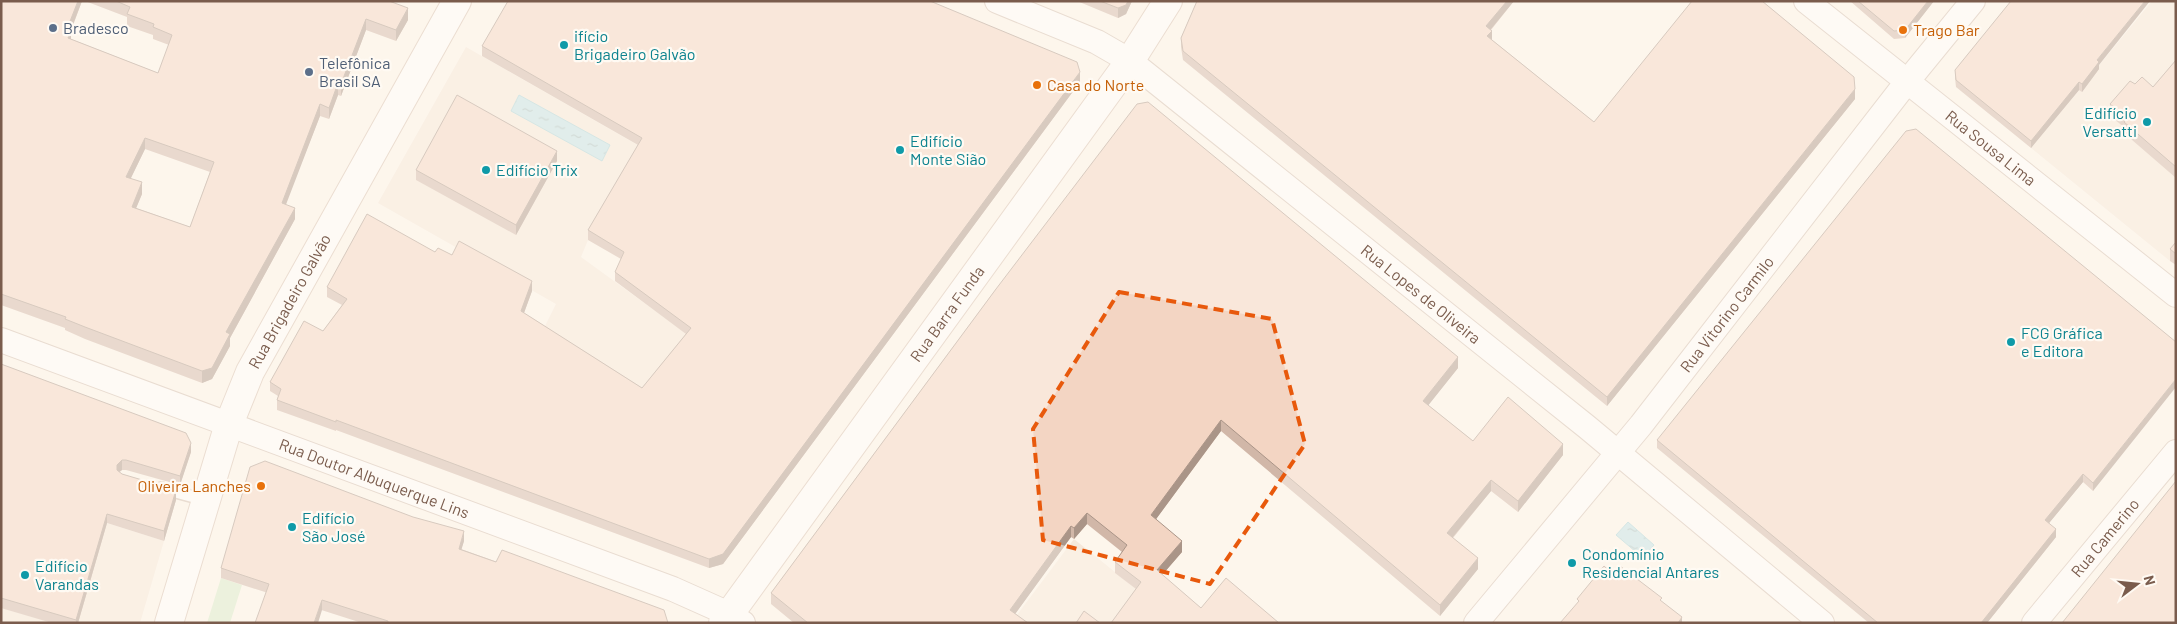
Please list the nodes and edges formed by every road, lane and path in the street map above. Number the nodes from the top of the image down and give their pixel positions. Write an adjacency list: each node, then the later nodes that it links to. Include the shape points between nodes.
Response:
1 (457, 1): 10 (street, Rua Brigadeiro Galvão, via 250,372)
2 (997, 1): 6 (street, Rua Lopes de Oliveira, via 1097,42)
3 (1168, 1): 6 (street, Rua Barra Funda)
4 (1806, 1): 7 (street, Rua Sousa Lima)
5 (1972, 1): 7 (street, Rua Vitorino Carmilo)
6 (1130, 61): 11 (street, Rua Lopes de Oliveira); 15 (street, Rua Barra Funda)
7 (1906, 83): 8 (street, Rua Sousa Lima); 11 (street, Rua Vitorino Carmilo)
8 (2176, 295)
9 (1, 340): 10 (street, Rua Doutor Albuquerque Lins)
10 (229, 424): 14 (street, Rua Brigadeiro Galvão); 15 (street, Rua Doutor Albuquerque Lins, via 673,589)
11 (1617, 452): 17 (street, Rua Vitorino Carmilo); 18 (street, Rua Lopes de Oliveira)
12 (2176, 452): 19 (street, Rua Camerino)
13 (152, 485): 14 (lane)
14 (205, 500): 16 (street, Rua Brigadeiro Galvão)
15 (732, 620)
16 (169, 623)
17 (1476, 623)
18 (1822, 623)
19 (2034, 623)

